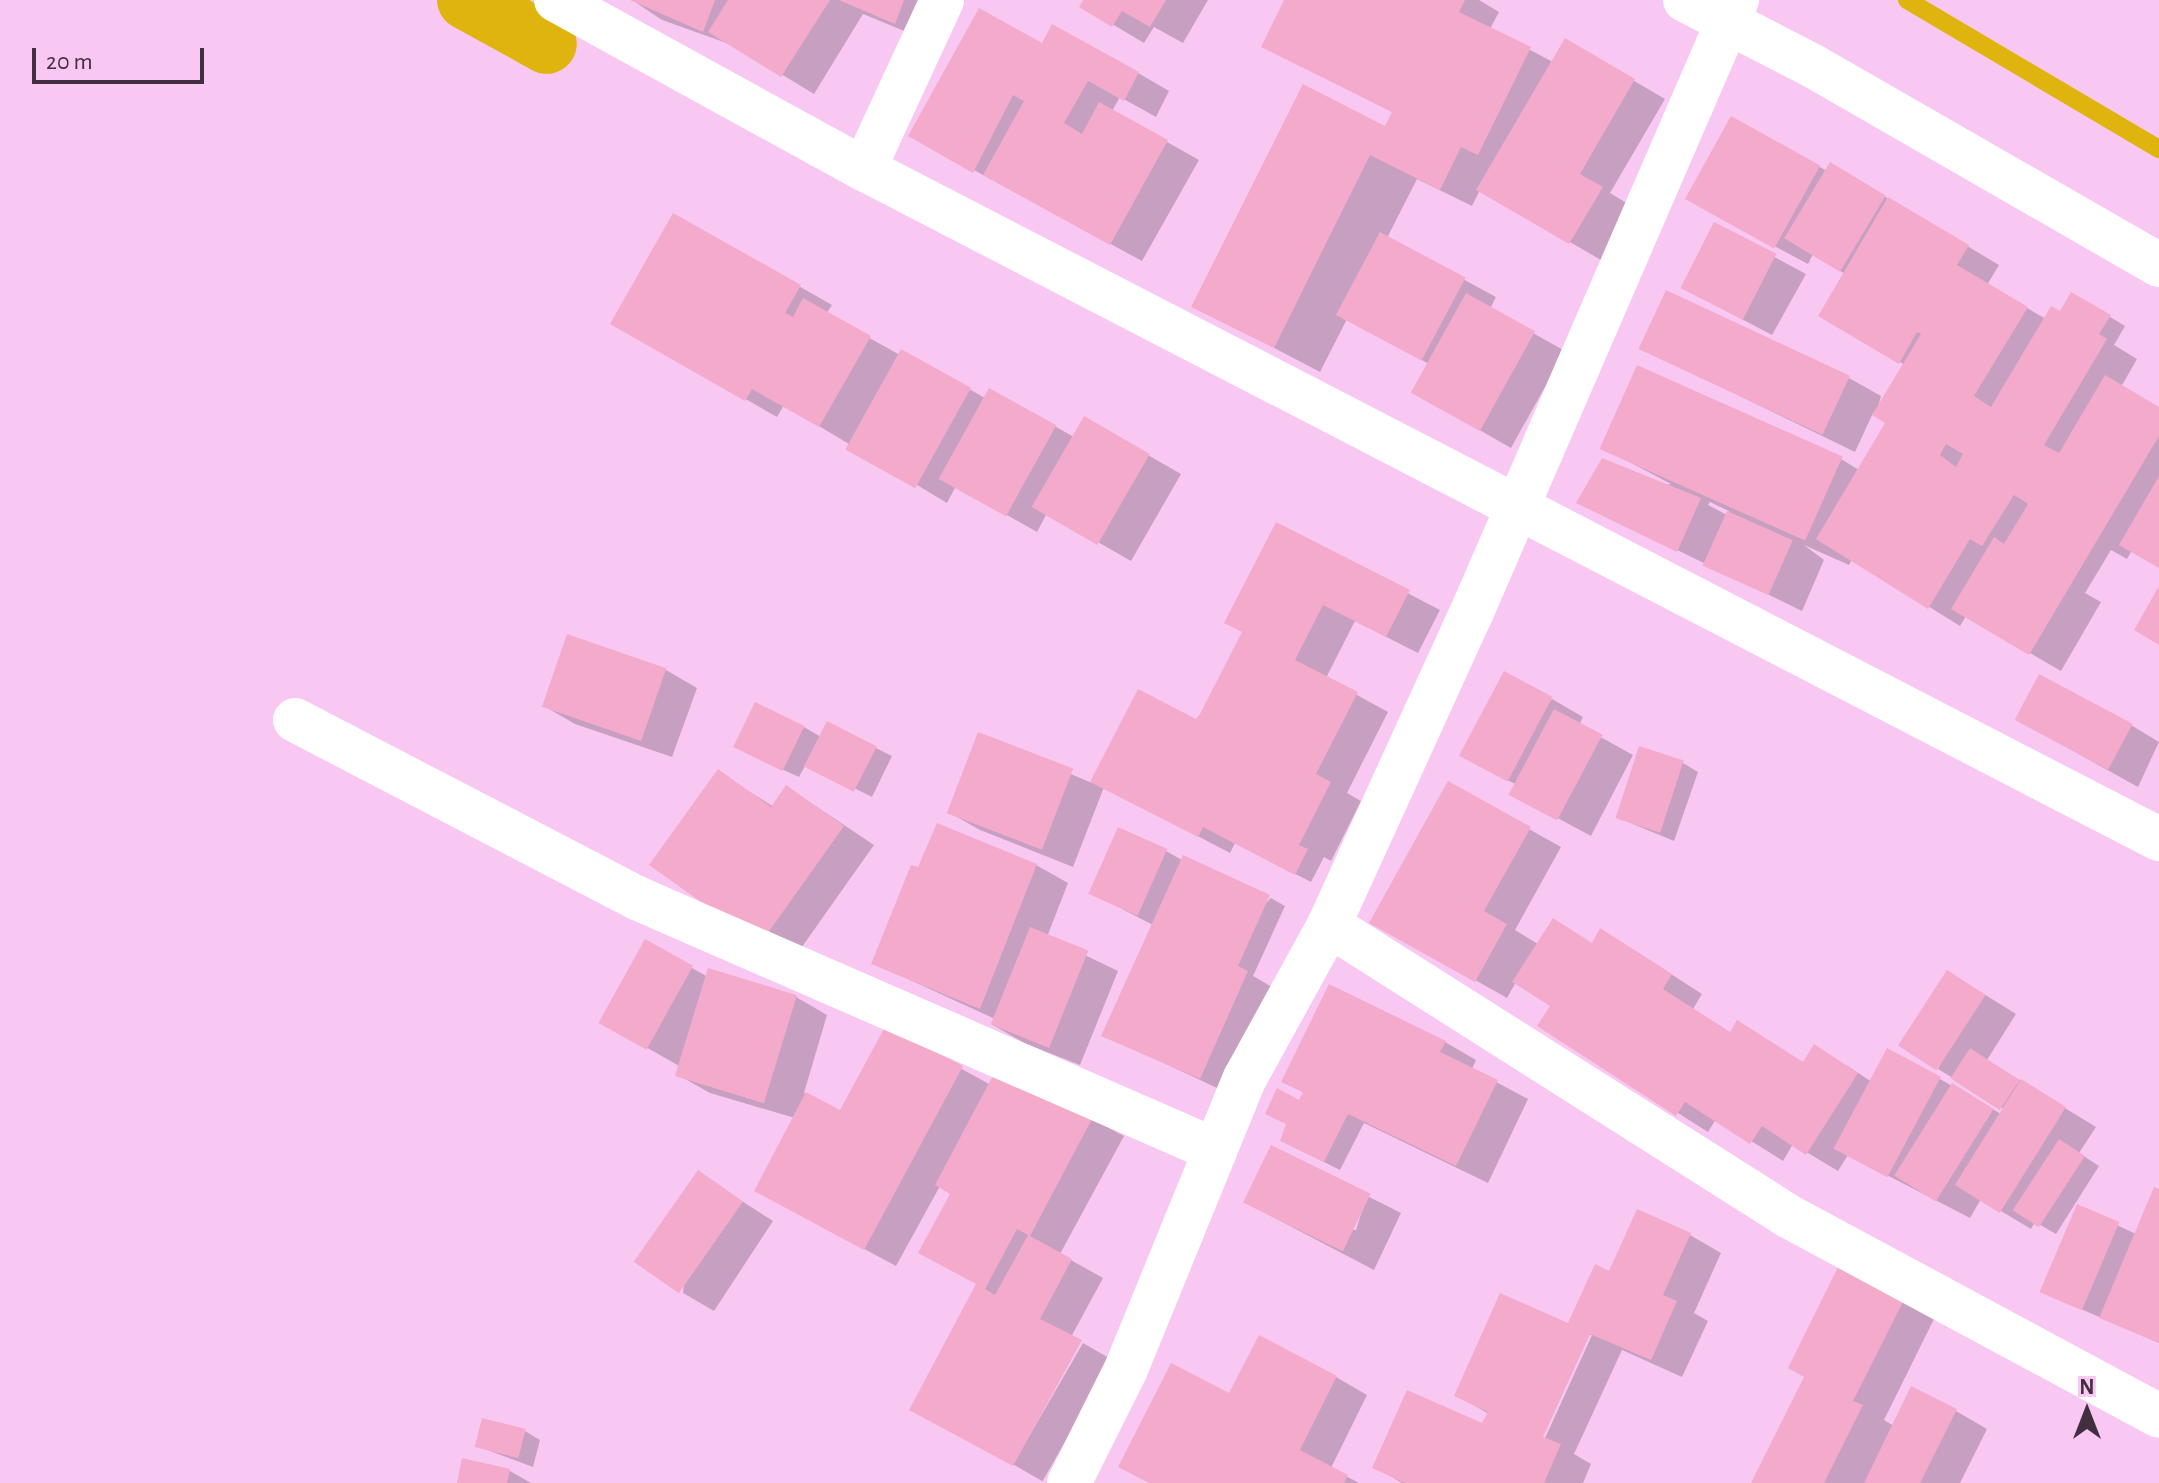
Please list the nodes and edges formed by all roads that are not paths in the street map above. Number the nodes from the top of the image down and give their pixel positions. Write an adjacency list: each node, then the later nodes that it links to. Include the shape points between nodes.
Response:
1 (556, 0): 5 (street)
2 (942, 0): 5 (street)
3 (1685, 0): 4 (street)
4 (1733, 13): 6 (street, via 1813,66); 7 (street)
5 (864, 169): 7 (street)
6 (2159, 265)
7 (1517, 510): 9 (street); 10 (street)
8 (295, 720): 11 (street, via 637,898)
9 (2159, 839)
10 (1329, 925): 11 (street, via 1245,1078); 12 (street, via 1788,1216)
11 (1215, 1150): 13 (street, via 1126,1369)
12 (2159, 1416)
13 (1072, 1482)

